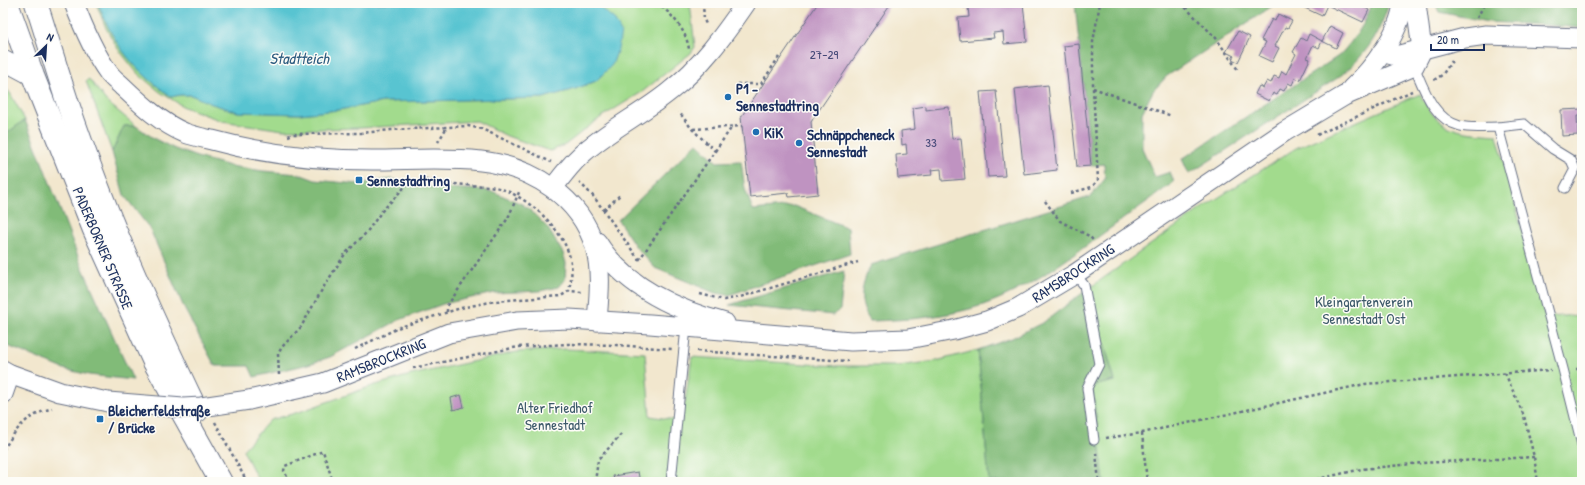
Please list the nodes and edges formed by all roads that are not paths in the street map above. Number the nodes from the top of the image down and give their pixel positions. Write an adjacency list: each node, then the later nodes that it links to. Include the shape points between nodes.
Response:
1 (7, 3): 11 (main road, PADERBORNER STRASSE)
2 (36, 3): 26 (main road, PADERBORNER STRASSE, via 69,105 114,227 175,366)
3 (74, 3): 14 (street, via 85,34 109,73 160,119 185,132 253,150 327,158 481,161 528,174)
4 (746, 3): 14 (street, via 700,63 670,91 592,146 566,171)
5 (1404, 3): 8 (street, RAMSBROCKRING, via 1400,21)
6 (1416, 3): 9 (street)
7 (1582, 38): 9 (street, via 1492,35 1465,38)
8 (1382, 52): 9 (street); 12 (street, RAMSBROCKRING, via 1360,81)
9 (1418, 58): 12 (street, RAMSBROCKRING); 13 (lane, via 1423,86 1430,101 1450,122 1462,126)
10 (3, 60): 11 (street)
11 (33, 76): 25 (main road, PADERBORNER STRASSE, via 94,230 154,362)
12 (1344, 96): 17 (street, RAMSBROCKRING, via 1284,132)
13 (1498, 127): 15 (lane, via 1524,124 1572,160 1575,169); 24 (lane)
14 (553, 188): 16 (street, via 574,208)
15 (1565, 188)
16 (588, 229): 18 (street, via 596,248 600,279); 20 (street, RAMSBROCKRING, via 602,251 619,269 634,283 654,295 715,321)
17 (1075, 274): 20 (street, RAMSBROCKRING, via 1018,308 987,321 908,339 851,341); 23 (lane, via 1084,285 1099,364 1087,388)
18 (597, 321): 19 (street, RAMSBROCKRING); 21 (street, RAMSBROCKRING, bridge, via 517,321 449,333 323,383 249,400 201,407 108,402 60,392)
19 (686, 327): 20 (street, RAMSBROCKRING); 27 (lane)
20 (765, 334)
21 (7, 372): 22 (street)
22 (3, 394)
23 (1094, 440)
24 (1582, 445)
25 (221, 482)
26 (231, 482)
27 (671, 482)

